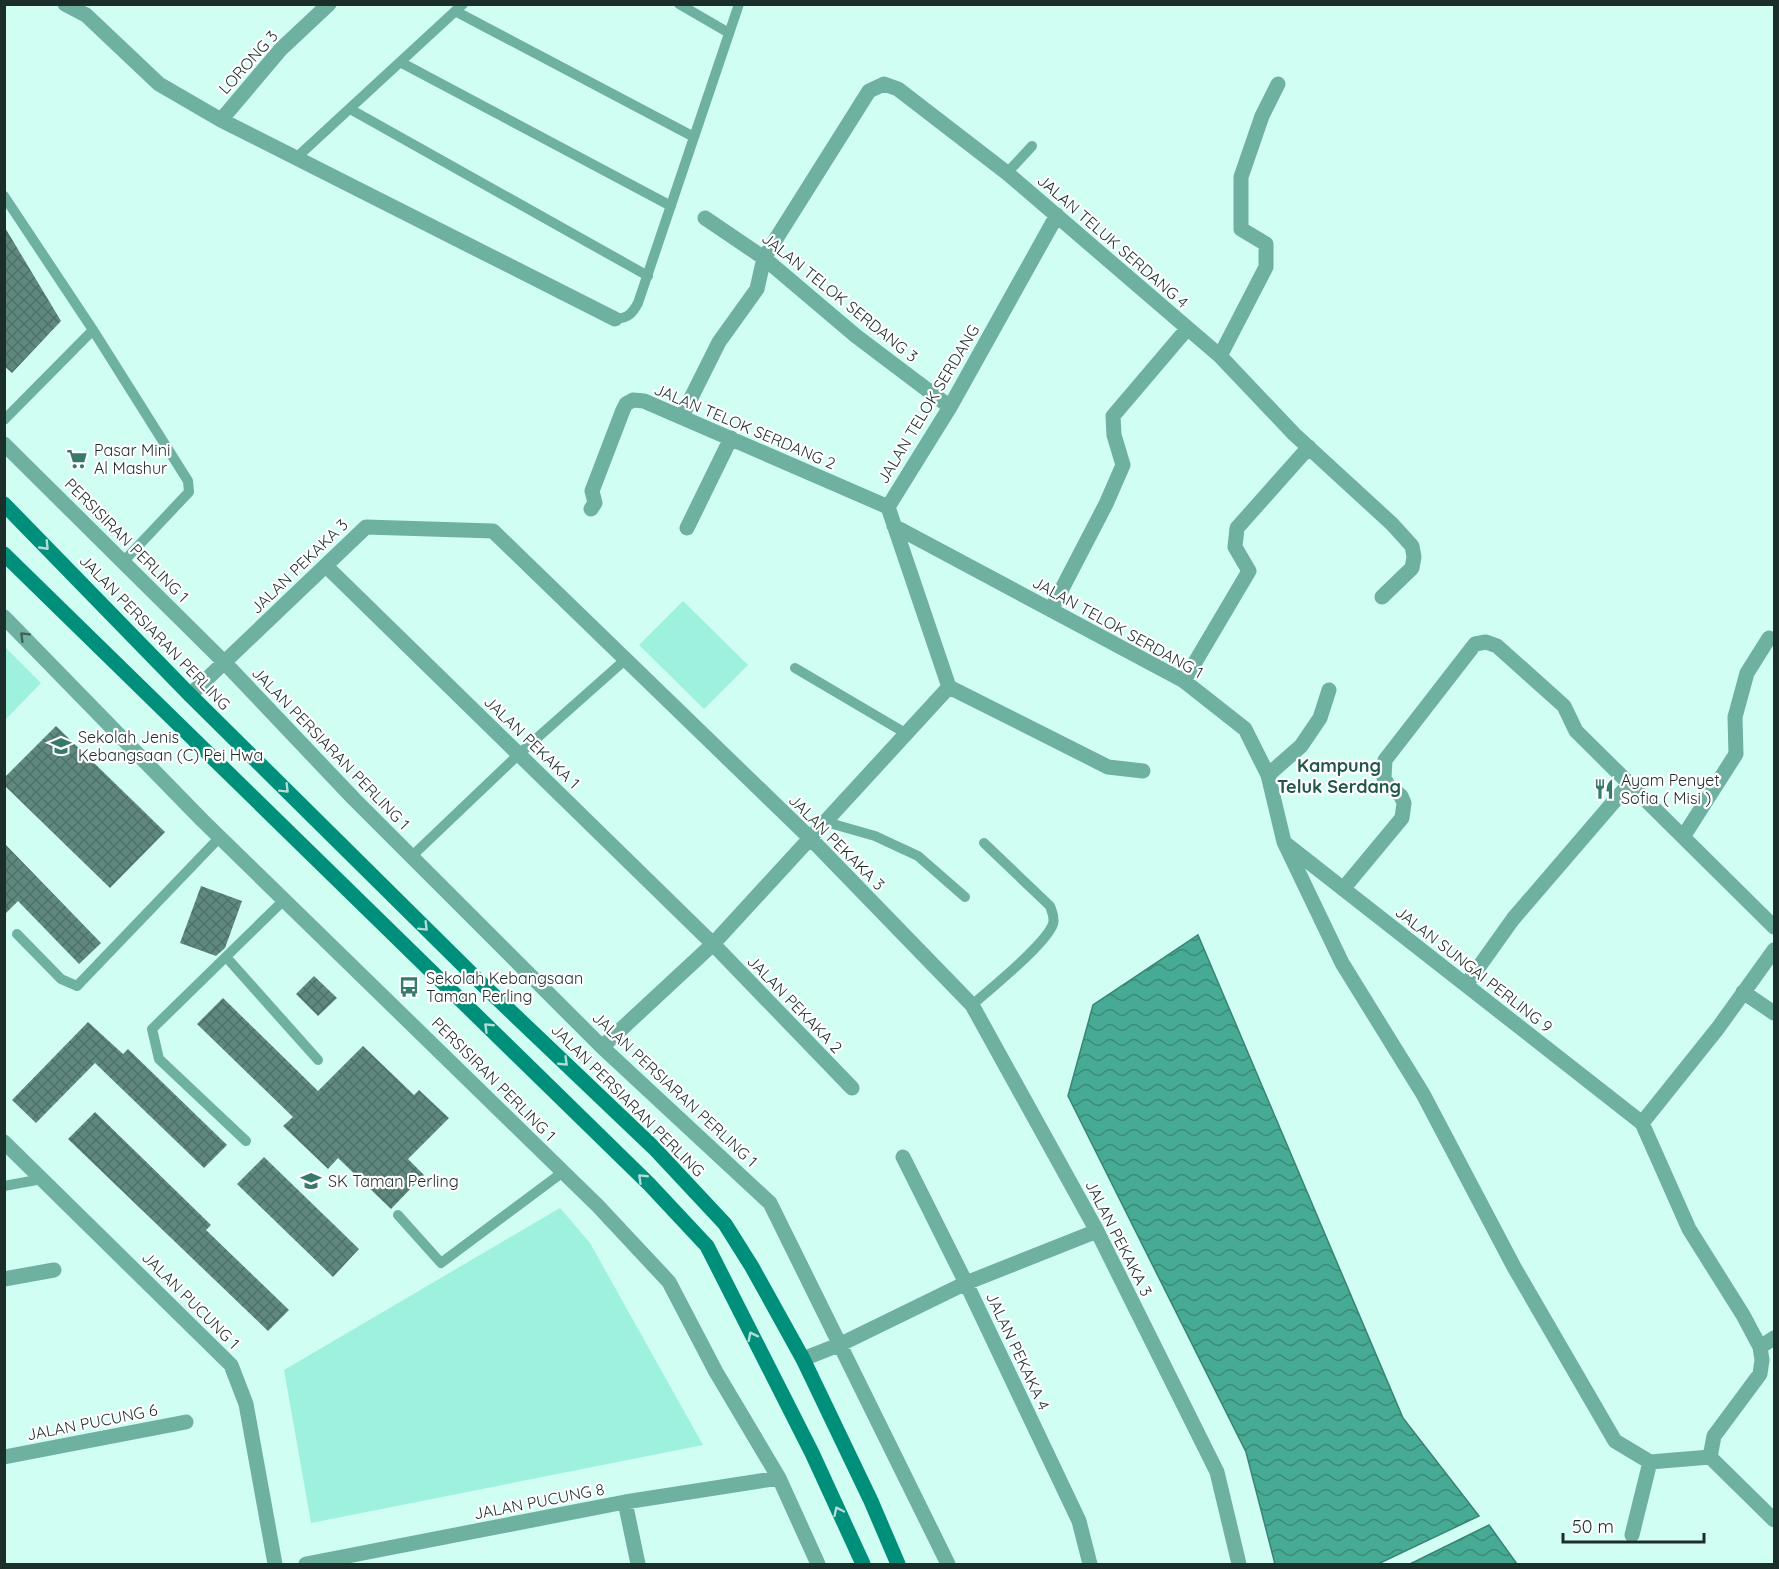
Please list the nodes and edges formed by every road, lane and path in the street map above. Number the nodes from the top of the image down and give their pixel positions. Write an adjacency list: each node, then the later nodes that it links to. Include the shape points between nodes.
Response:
1 (65, 4): 6 (street)
2 (329, 4): 11 (street, LORONG 3, via 281,49)
3 (679, 4): 7 (lane)
4 (739, 4): 7 (lane)
5 (459, 8): 8 (lane); 12 (lane)
6 (90, 10): 11 (street, via 159,84)
7 (729, 33): 12 (lane)
8 (400, 62): 10 (lane); 17 (lane)
9 (1278, 84): 25 (street, via 1262,116 1241,177 1241,229 1266,244 1266,267)
10 (350, 109): 14 (lane); 21 (lane)
11 (221, 120): 14 (street)
12 (694, 137): 17 (lane)
13 (1032, 146): 15 (lane)
14 (296, 158): 22 (street)
15 (1007, 173): 18 (street, JALAN TELUK SERDANG 4); 20 (street, JALAN TELUK SERDANG 4, via 898,89 884,84 868,91)
16 (4, 196): 24 (lane)
17 (671, 206): 21 (lane)
18 (1058, 215): 23 (street, JALAN TELUK SERDANG 4); 26 (street, JALAN TELOK SERDANG)
19 (705, 218): 20 (street, JALAN TELOK SERDANG 3)
20 (764, 258): 26 (street, JALAN TELOK SERDANG 3, via 856,336); 27 (street, via 757,289 719,342)
21 (648, 276): 22 (lane, via 633,313)
22 (615, 319)
23 (1187, 329): 25 (street, JALAN TELUK SERDANG 4); 41 (street, via 1113,417 1123,465)
24 (93, 330): 28 (lane); 38 (lane, via 188,481 189,492)
25 (1220, 356): 31 (street, JALAN TELUK SERDANG 4)
26 (950, 407): 33 (street, JALAN TELOK SERDANG)
27 (682, 417): 29 (street, JALAN TELOK SERDANG 2); 34 (street, JALAN TELOK SERDANG 2, via 644,401 626,404 592,491 595,503)
28 (4, 420)
29 (731, 438): 33 (street, JALAN TELOK SERDANG 2); 36 (street)
30 (4, 444): 38 (street, PERSISIRAN PERLING 1)
31 (1309, 447): 40 (street, JALAN TELUK SERDANG 4, via 1412,546 1412,568); 47 (street, via 1237,528 1235,547 1249,571)
32 (4, 504): 50 (main road, JALAN PERSIARAN PERLING, one-way to 50)
33 (888, 507): 35 (street, JALAN TELOK SERDANG)
34 (591, 509)
35 (894, 526): 41 (street, JALAN TELOK SERDANG 1); 48 (street, JALAN TELOK SERDANG)
36 (687, 528)
37 (4, 554): 106 (main road, one-way to 37, via 707,1246 649,1184)
38 (123, 562): 45 (street, PERSISIRAN PERLING 1)
39 (326, 566): 44 (street, JALAN PEKAKA 3, via 366,527 493,531); 45 (street, JALAN PEKAKA 3); 52 (street, JALAN PEKAKA 1)
40 (1382, 597)
41 (1051, 610): 47 (street, JALAN TELOK SERDANG 1)
42 (4, 617): 57 (street, PERSISIRAN PERLING 1, one-way to 42)
43 (1769, 638): 58 (street, via 1747,673 1735,717 1736,754)
44 (626, 659): 52 (lane); 59 (street, JALAN PEKAKA 3)
45 (224, 662): 50 (street, JALAN PEKAKA 3); 62 (street, JALAN PERSIARAN PERLING 1)
46 (795, 668): 51 (lane)
47 (1184, 681): 54 (street, JALAN TELOK SERDANG 1, via 1245,729)
48 (949, 687): 51 (street); 53 (street, via 1108,767)
49 (1329, 690): 54 (street, via 1320,718 1301,746)
50 (190, 695): 93 (main road, JALAN PERSIARAN PERLING, one-way to 93, via 654,1148 725,1224)
51 (906, 734): 56 (street)
52 (519, 754): 62 (lane); 68 (street, JALAN PEKAKA 1)
53 (1143, 771)
54 (1268, 775): 60 (street, JALAN TELOK SERDANG 1)
55 (1629, 784): 58 (street); 63 (street, via 1576,731 1564,706 1497,646 1475,644 1384,760 1384,778 1404,803 1402,818); 71 (street, via 1513,919)
56 (826, 822): 59 (street); 64 (lane, via 875,836 918,856)
57 (220, 837): 65 (street, PERSISIRAN PERLING 1); 67 (lane, via 77,986 61,979)
58 (1683, 837): 66 (street)
59 (811, 839): 68 (street); 73 (street, JALAN PEKAKA 3)
60 (1284, 842): 63 (street, JALAN SUNGAI PERLING 9); 97 (street, JALAN TELOK SERDANG 1, via 1342,963 1423,1094 1514,1267 1615,1441)
61 (984, 843): 73 (lane, via 1050,906 1054,915 1052,925 1037,945)
62 (411, 856): 75 (street, JALAN PERSIARAN PERLING 1)
63 (1343, 889): 71 (street, JALAN SUNGAI PERLING 9)
64 (965, 897)
65 (284, 901): 70 (lane); 82 (street, PERSISIRAN PERLING 1)
66 (1774, 927)
67 (17, 934)
68 (713, 944): 75 (street); 77 (street, JALAN PEKAKA 2)
69 (1774, 950): 72 (street)
70 (227, 958): 76 (lane); 79 (lane, via 152,1029 159,1059)
71 (1466, 985): 78 (street, JALAN SUNGAI PERLING 9)
72 (1743, 992): 74 (street); 78 (street)
73 (972, 1005): 86 (street, JALAN PEKAKA 3)
74 (1774, 1013)
75 (602, 1047): 91 (street, JALAN PERSIARAN PERLING 1, via 770,1203)
76 (318, 1060)
77 (852, 1088)
78 (1642, 1124): 92 (street, via 1689,1229)
79 (246, 1141)
80 (4, 1142): 83 (street, JALAN PUCUNG 1)
81 (903, 1157): 89 (street, JALAN PEKAKA 4)
82 (563, 1172): 85 (lane, via 441,1263); 98 (street, PERSISIRAN PERLING 1, via 669,1282 716,1372)
83 (42, 1179): 84 (lane); 102 (street, JALAN PUCUNG 1, via 231,1365 246,1404)
84 (4, 1186)
85 (398, 1215)
86 (1097, 1231): 89 (street); 110 (street, JALAN PEKAKA 3, via 1217,1472)
87 (54, 1270): 88 (street)
88 (4, 1279)
89 (966, 1283): 91 (street); 109 (street, JALAN PEKAKA 4, via 1079,1521)
90 (1774, 1338): 92 (street)
91 (841, 1344): 93 (street); 108 (street, JALAN PERSIARAN PERLING 1)
92 (1760, 1347): 96 (street, via 1760,1374 1714,1436)
93 (803, 1359): 107 (main road, JALAN PERSIARAN PERLING)
94 (186, 1422): 95 (street, JALAN PUCUNG 6)
95 (4, 1457)
96 (1710, 1457): 97 (street); 100 (street)
97 (1650, 1462): 101 (street)
98 (779, 1478): 99 (street, JALAN PUCUNG 8); 105 (street)
99 (625, 1502): 103 (street, JALAN PUCUNG 8); 104 (street)
100 (1774, 1520)
101 (1632, 1536)
102 (275, 1564)
103 (306, 1564)
104 (638, 1564)
105 (818, 1564)
106 (863, 1564)
107 (898, 1564)
108 (948, 1564)
109 (1090, 1564)
110 (1239, 1564)

